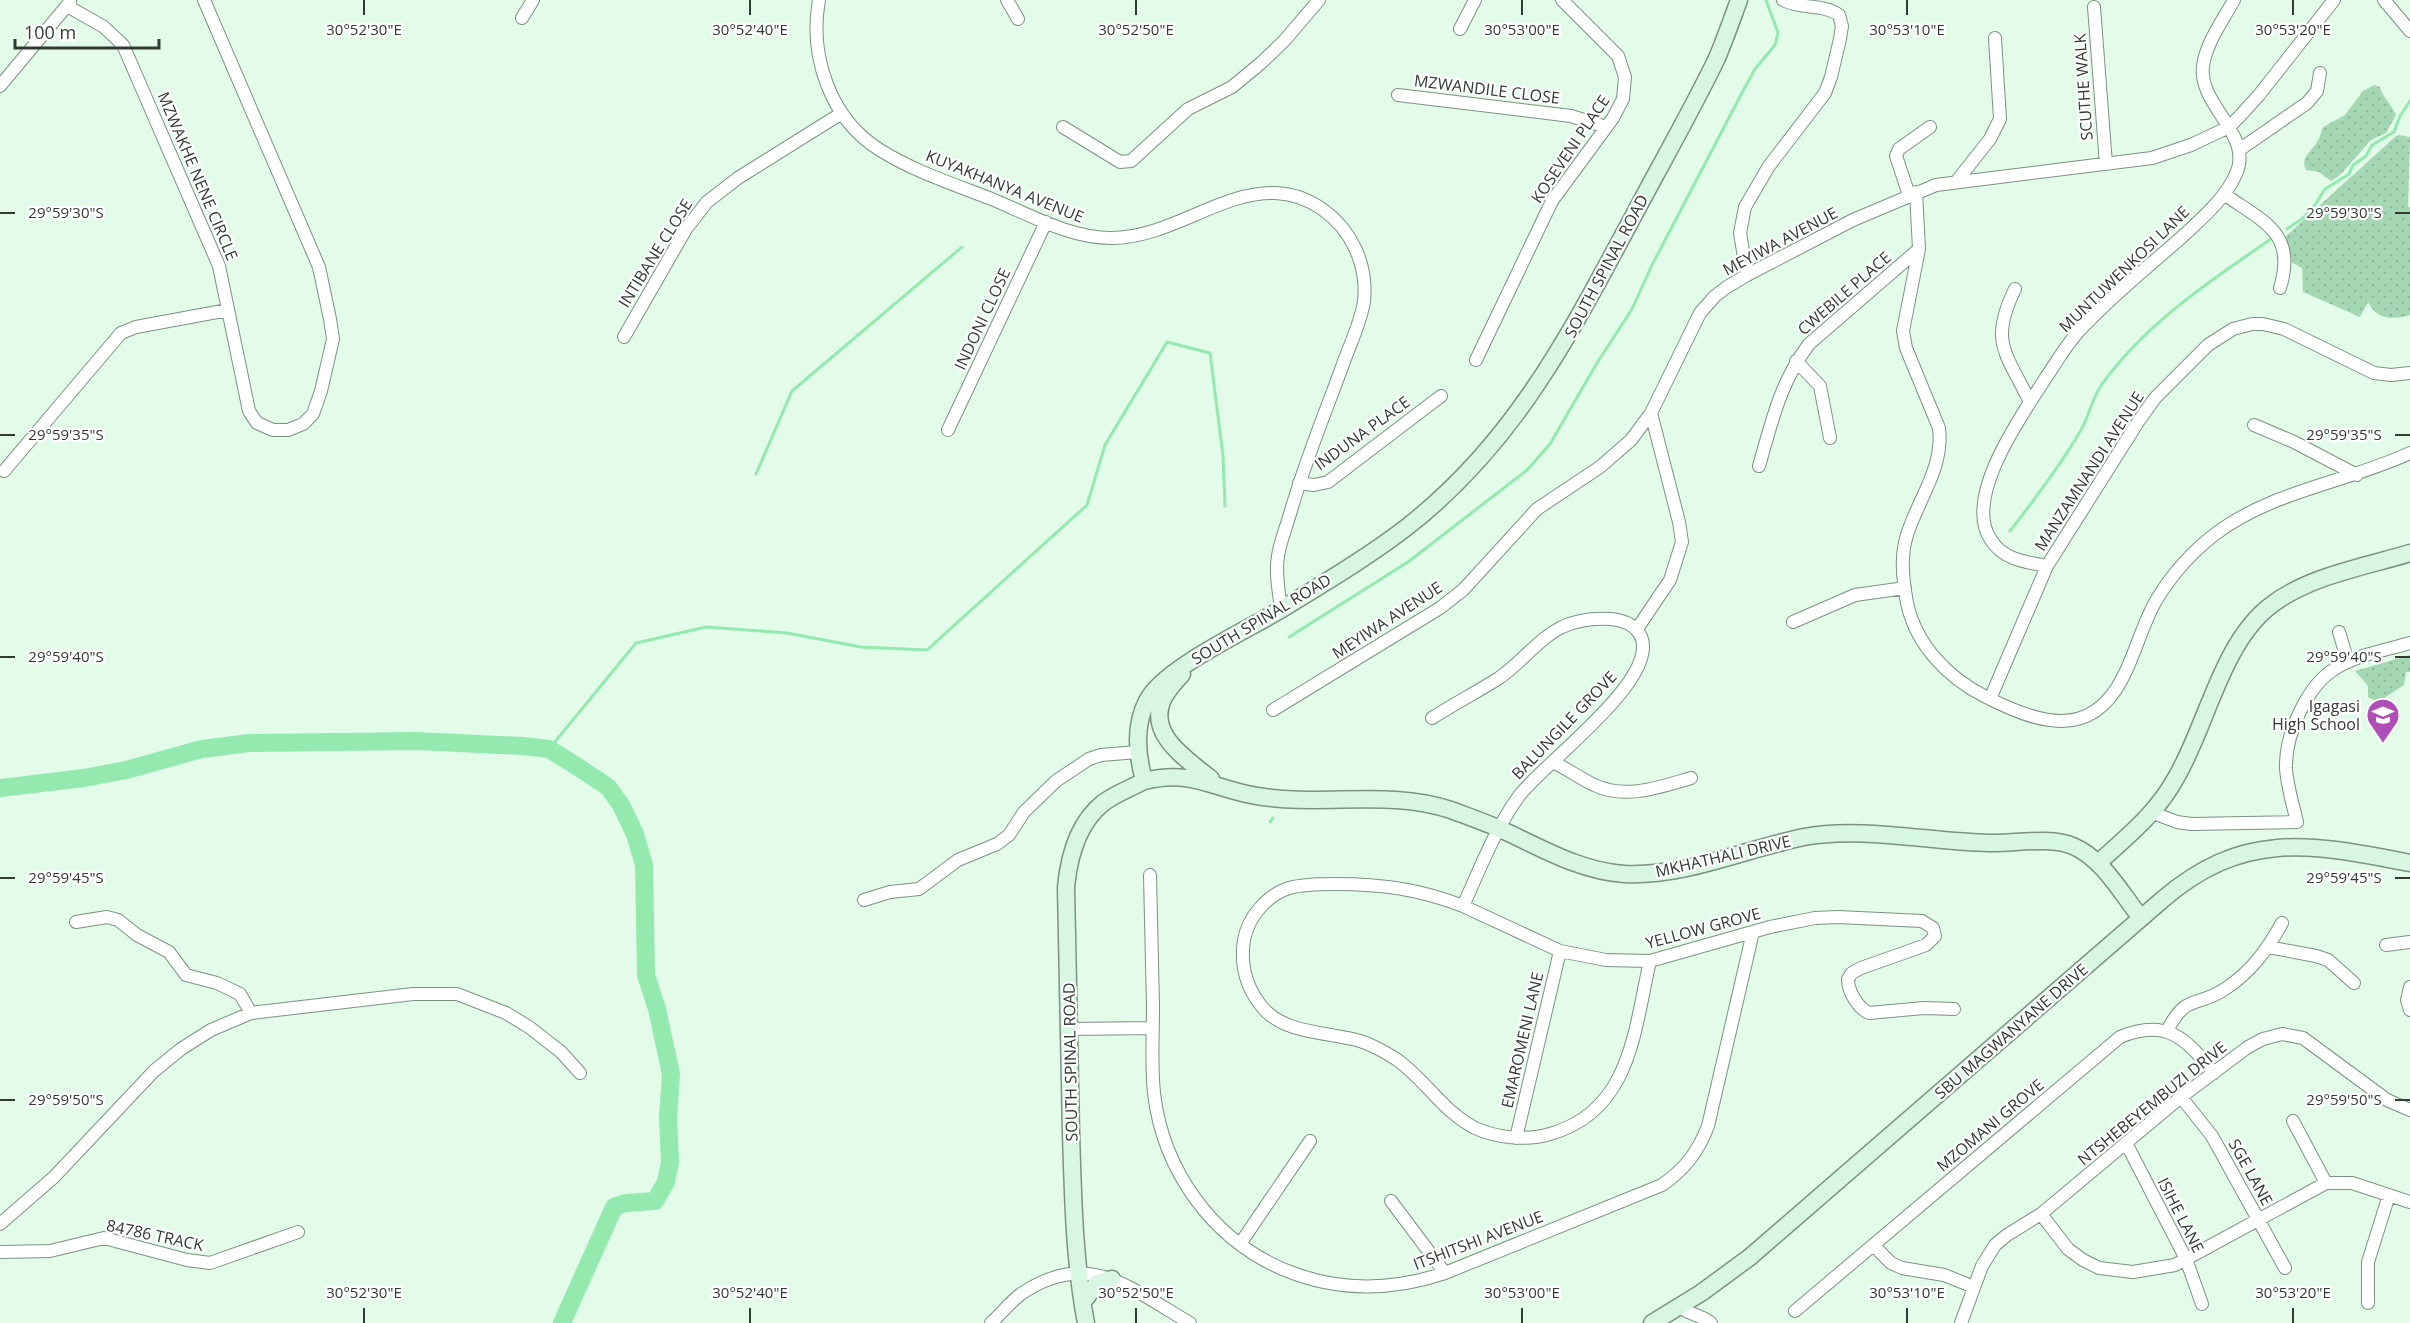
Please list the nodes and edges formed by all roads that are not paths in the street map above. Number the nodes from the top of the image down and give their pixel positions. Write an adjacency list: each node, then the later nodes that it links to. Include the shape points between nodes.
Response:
1 (204, 0): 38 (street, MZWAKHE NENE CIRCLE, via 319,267 333,339 316,406 303,424 273,430 257,423 249,411)
2 (533, 0): 15 (street)
3 (819, 0): 23 (street, KUYAKHANYA AVENUE, via 816,25 820,62)
4 (1007, 0): 16 (street)
5 (1319, 0): 24 (street, via 1261,63 1232,87 1188,109 1127,163)
6 (1475, 0): 17 (street)
7 (1562, 0): 25 (street, KOSEVENI PLACE, via 1608,45 1623,67 1623,99)
8 (1739, 0): 57 (street, SOUTH SPINAL ROAD, via 1717,58 1564,345 1533,393 1468,473 1430,509 1377,549)
9 (1783, 0): 35 (street, via 1834,12 1842,26 1825,93 1769,166 1745,207 1740,233)
10 (2234, 0): 27 (street, via 2212,39 2203,67 2207,93)
11 (2334, 0): 27 (street, MEYIWA AVENUE, via 2259,96)
12 (2384, 0): 18 (street)
13 (69, 3): 21 (street); 38 (street, MZWAKHE NENE CIRCLE, via 123,45 219,266)
14 (2094, 7): 29 (street, SCUTHE WALK)
15 (522, 18)
16 (1018, 19)
17 (1460, 29)
18 (2410, 31)
19 (1995, 38): 30 (street, via 2000,119 1990,139)
20 (2320, 73): 28 (street, via 2317,91 2307,103)
21 (0, 86)
22 (1398, 95): 25 (street, MZWANDILE CLOSE, via 1571,116)
23 (842, 113): 33 (street, KUYAKHANYA AVENUE, via 880,151); 39 (street, INTIBANE CLOSE, via 707,202)
24 (1063, 127)
25 (1606, 127): 40 (street, KOSEVENI PLACE, via 1552,201)
26 (1930, 127): 31 (street, via 1899,149 1896,156)
27 (2229, 127): 28 (street); 29 (street, MEYIWA AVENUE, via 2174,152)
28 (2239, 150): 32 (street, MUNTUWENKOSI LANE, via 2237,172)
29 (2106, 164): 30 (street, MEYIWA AVENUE)
30 (1956, 182): 31 (street, MEYIWA AVENUE)
31 (1912, 193): 34 (street); 35 (street, MEYIWA AVENUE)
32 (2224, 194): 36 (street, via 2276,232 2284,247 2285,268); 44 (street, MUNTUWENKOSI LANE, via 2079,331)
33 (1046, 222): 47 (street, INDONI CLOSE); 53 (street, KUYAKHANYA AVENUE, via 1087,236 1137,236 1242,198 1277,193 1294,195 1328,212 1356,250 1362,266 1364,302)
34 (1919, 249): 41 (street, CWEBILE PLACE, via 1819,333); 56 (street, via 1903,331 1906,348 1939,428 1940,441 1937,463 1907,536 1902,560)
35 (1747, 274): 45 (street, MEYIWA AVENUE, via 1715,296 1700,313)
36 (2280, 288)
37 (2015, 289): 44 (street, via 2005,311 2001,340)
38 (228, 310): 51 (street, via 121,333)
39 (624, 337)
40 (1476, 360)
41 (1796, 361): 48 (street, via 1820,386); 50 (street, CWEBILE PLACE, via 1776,404)
42 (2410, 373): 55 (street, MANZAMNANDI AVENUE, via 2373,373 2270,325 2234,329 2208,345 2155,398)
43 (1441, 396): 53 (street, INDUNA PLACE, via 1328,482)
44 (2030, 402): 55 (street, MUNTUWENKOSI LANE, via 2007,439 1988,484 1983,515 1990,540 2000,550 2019,561)
45 (1651, 413): 59 (street, via 1682,542 1670,580); 65 (street, MEYIWA AVENUE, via 1631,440 1538,509 1463,590)
46 (2254, 424): 52 (street)
47 (948, 430)
48 (1830, 438)
49 (2410, 453): 52 (street)
50 (1758, 466)
51 (4, 471)
52 (2357, 475): 64 (street, via 2272,501 2212,537 2157,600 2123,678 2114,693 2092,712 2070,722 2056,722)
53 (1299, 483): 57 (street, KUYAKHANYA AVENUE, via 1278,554)
54 (2410, 553): 72 (street, via 2308,584 2270,606 2256,620 2231,655 2194,744)
55 (2047, 566): 64 (street, MANZAMNANDI AVENUE)
56 (1905, 588): 58 (street, via 1855,595); 64 (street, via 1912,620 1932,654 1960,682)
57 (1281, 609): 62 (street, SOUTH SPINAL ROAD)
58 (1793, 622)
59 (1637, 629): 66 (street, via 1616,619 1584,620 1565,626 1499,678); 68 (street, BALUNGILE GROVE, via 1644,645 1640,666 1619,694)
60 (2339, 632): 63 (street)
61 (2410, 643): 63 (street)
62 (1194, 660): 67 (street, SOUTH SPINAL ROAD, via 1160,682 1147,699 1140,719); 71 (street, via 1165,695 1161,726 1172,747)
63 (2348, 662): 72 (street, via 2319,681 2289,741 2286,771 2297,822 2191,824)
64 (1990, 699)
65 (1273, 710)
66 (1432, 718)
67 (1138, 752): 70 (street, SOUTH SPINAL ROAD); 77 (street, via 1089,759 1056,781 1024,812 1004,839 958,860 919,889)
68 (1553, 762): 69 (street, via 1611,791 1645,791); 73 (street, BALUNGILE GROVE, via 1523,790)
69 (1691, 778)
70 (1144, 781): 71 (street, MKHATHALI DRIVE, via 1173,776); 94 (street, SOUTH SPINAL ROAD, via 1102,803 1075,842 1068,864)
71 (1218, 785): 73 (street, MKHATHALI DRIVE, via 1281,800 1371,798 1421,802)
72 (2153, 813): 74 (street)
73 (1499, 828): 74 (street, MKHATHALI DRIVE, via 1571,861 1622,873 1680,869 1829,834 1989,843 2057,842 2071,845); 78 (street)
74 (2098, 863): 79 (street, MKHATHALI DRIVE)
75 (2410, 863): 79 (street, SBU MAGWANYANE DRIVE, via 2301,846 2248,852 2200,872)
76 (1150, 875): 93 (street, ITSHITSHI AVENUE)
77 (864, 900)
78 (1463, 906): 86 (street, YELLOW GROVE); 101 (street, YELLOW GROVE, via 1396,886 1313,884 1290,888 1273,896 1250,920 1242,956 1244,976 1264,1009 1277,1019 1378,1048 1420,1079 1456,1116 1475,1128)
79 (2141, 918): 124 (street, SBU MAGWANYANE DRIVE, via 1750,1257)
80 (76, 922): 92 (street, via 107,917 118,920 169,952 186,975 240,994)
81 (2282, 923): 85 (street)
82 (1753, 932): 87 (street, YELLOW GROVE); 90 (street, YELLOW GROVE, via 1815,918 1914,920 1929,925 1935,932 1932,941 1852,973 1848,979 1850,991 1862,1010 1869,1013); 118 (street, ITSHITSHI AVENUE, via 1708,1126 1691,1160 1662,1185)
83 (2410, 942): 84 (street)
84 (2386, 945)
85 (2268, 947): 88 (street, via 2328,960); 95 (street, via 2253,967 2228,987 2179,1010)
86 (1560, 951): 87 (street, YELLOW GROVE, via 1588,958); 101 (street, EMAROMENI LANE)
87 (1650, 961): 101 (street, YELLOW GROVE, via 1627,1059 1609,1096 1582,1122 1538,1138)
88 (2354, 983)
89 (2410, 987): 91 (street)
90 (1954, 1009)
91 (2410, 1010)
92 (251, 1012): 97 (street, via 390,996 457,994 529,1027 561,1052); 110 (street, via 211,1030 154,1071 61,1169)
93 (1153, 1028): 94 (street); 112 (street, ITSHITSHI AVENUE, via 1155,1093 1166,1143 1203,1210)
94 (1068, 1029): 117 (street, SOUTH SPINAL ROAD)
95 (2167, 1031): 96 (street, via 2195,1049); 113 (street, MZOMANI GROVE, via 2134,1031 2120,1037)
96 (2214, 1072): 98 (street, NTSHEBEYEMBUZI DRIVE); 99 (street, NTSHEBEYEMBUZI DRIVE, via 2263,1039 2292,1035 2315,1046 2387,1100)
97 (579, 1073)
98 (2181, 1097): 103 (street, NTSHEBEYEMBUZI DRIVE); 109 (street, SGE LANE, via 2212,1136)
99 (2410, 1110)
100 (2293, 1121): 104 (street)
101 (1516, 1138)
102 (1310, 1141): 112 (street)
103 (2126, 1143): 108 (street, NTSHEBEYEMBUZI DRIVE); 115 (street, ISIHE LANE)
104 (2326, 1183): 105 (street, via 2352,1184); 109 (street)
105 (2389, 1195): 107 (street); 122 (street, via 2368,1262)
106 (1391, 1201): 118 (street)
107 (2410, 1202)
108 (2041, 1214): 115 (street, via 2068,1249 2099,1268 2133,1272 2159,1269); 120 (street, NTSHEBEYEMBUZI DRIVE, via 1995,1245)
109 (2258, 1220): 115 (street); 116 (street, SGE LANE)
110 (0, 1224)
111 (298, 1232): 114 (street, 84786 TRACK, via 210,1263 104,1238 50,1251)
112 (1240, 1244): 118 (street, ITSHITSHI AVENUE, via 1270,1264 1339,1285 1391,1287)
113 (1873, 1245): 120 (street, via 1902,1268 1944,1275); 125 (street, MZOMANI GROVE)
114 (0, 1252)
115 (2186, 1259): 123 (street, ISIHE LANE)
116 (2285, 1268)
117 (1078, 1272): 119 (street); 121 (street, SOUTH SPINAL ROAD); 126 (street, via 1039,1284 1020,1295)
118 (1444, 1273)
119 (1112, 1279): 121 (street, via 1097,1283); 128 (street)
120 (1974, 1287): 131 (street, NTSHEBEYEMBUZI DRIVE)
121 (1083, 1302): 127 (street, SOUTH SPINAL ROAD)
122 (2368, 1303)
123 (2202, 1304)
124 (1679, 1306): 129 (street, SBU MAGWANYANE DRIVE); 130 (street)
125 (1795, 1311)
126 (991, 1323)
127 (1086, 1323)
128 (1190, 1323)
129 (1652, 1323)
130 (1712, 1323)
131 (1961, 1323)

